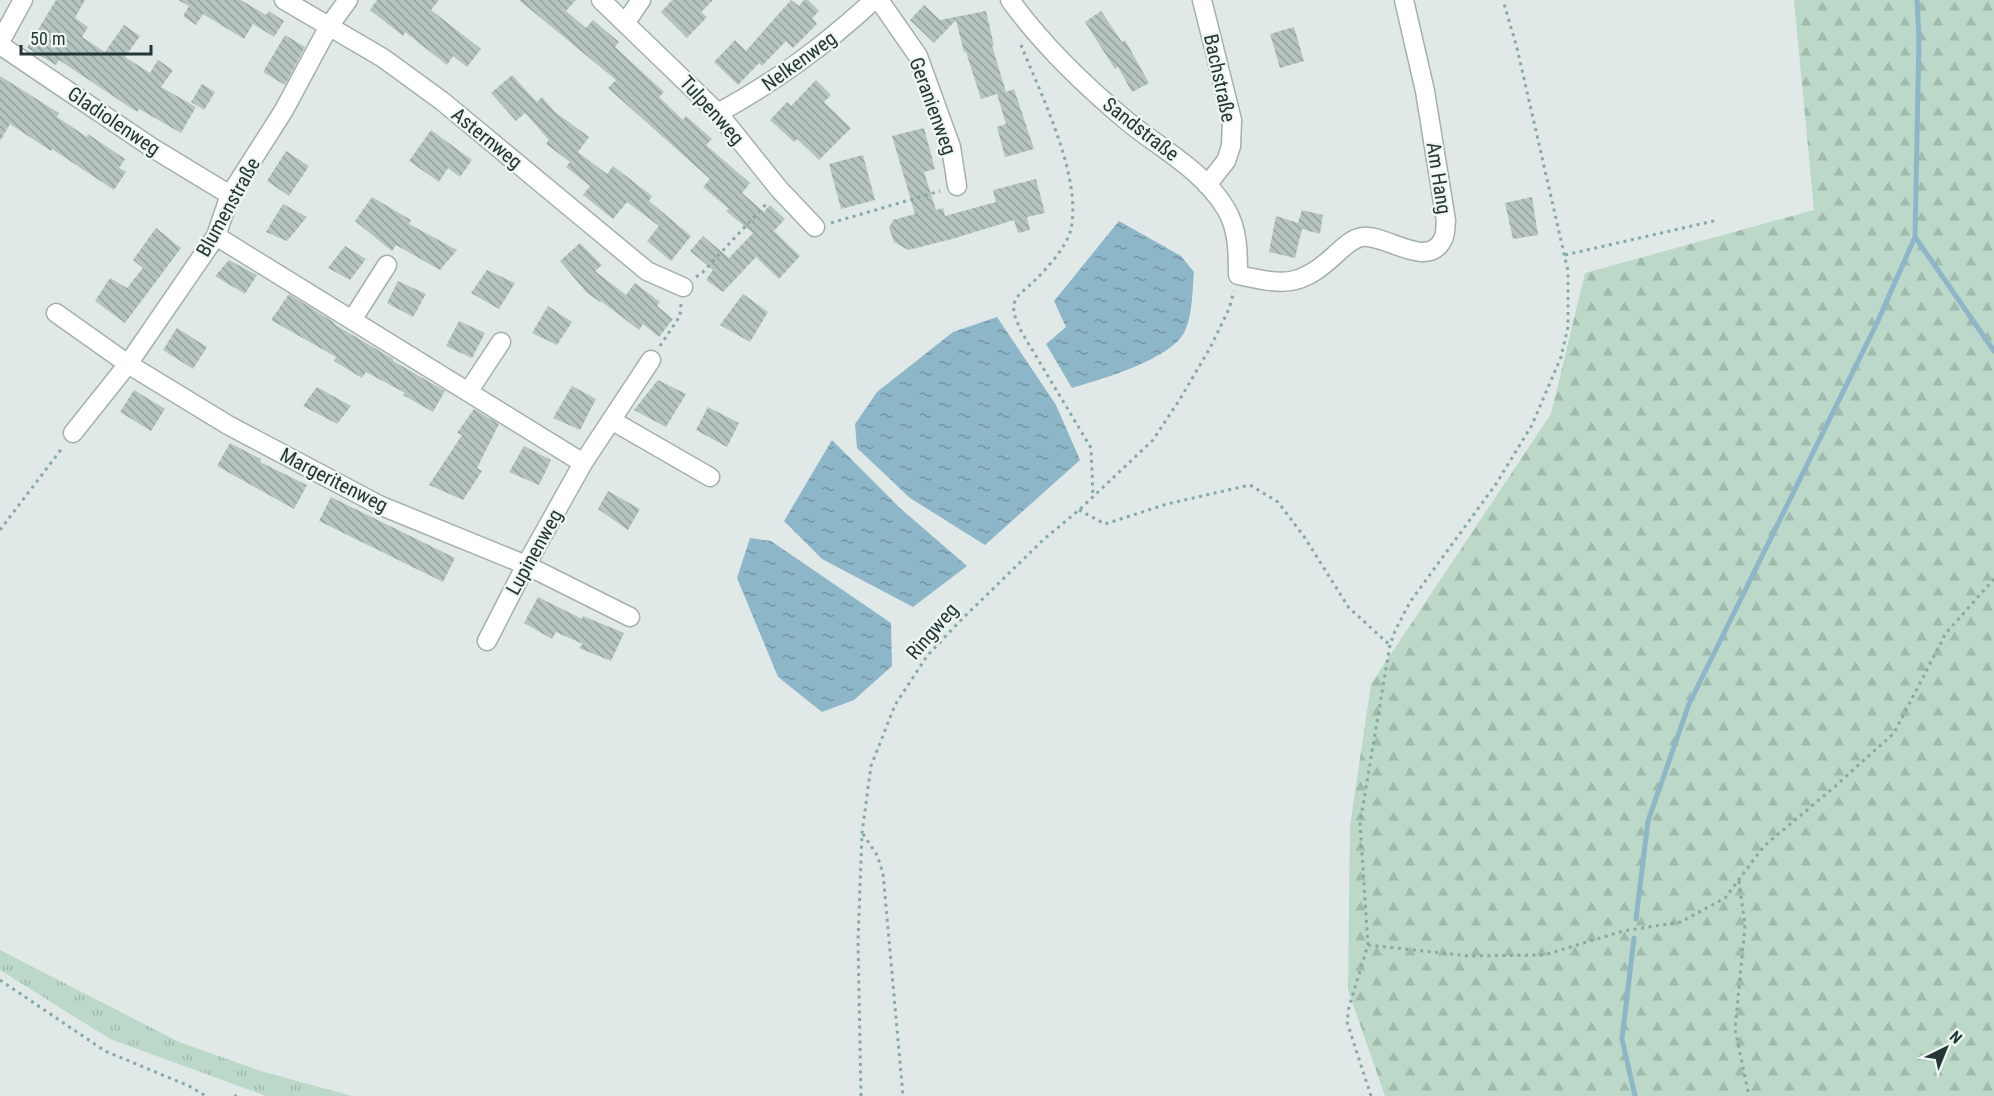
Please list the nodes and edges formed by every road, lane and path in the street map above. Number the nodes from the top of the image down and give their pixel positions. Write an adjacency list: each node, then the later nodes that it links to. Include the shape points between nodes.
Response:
1 (23, 0): 15 (street)
2 (284, 0): 13 (street, Asternweg)
3 (348, 0): 13 (street, Blumenstraße)
4 (601, 0): 12 (street, Tulpenweg)
5 (641, 0): 12 (street)
6 (874, 0): 16 (street, Nelkenweg, via 804,60)
7 (879, 0): 18 (street, Geranienweg, via 918,56 951,147)
8 (1010, 0): 17 (street, Sandstraße, via 1070,71)
9 (1202, 0): 17 (street, Bachstraße, via 1232,120 1226,161)
10 (1404, 0): 26 (street, Am Hang, via 1425,91 1446,221 1443,239 1424,252 1373,236 1361,237 1350,241 1307,277 1283,283)
11 (1503, 0): 24 (path)
12 (626, 22): 16 (street, Tulpenweg)
13 (329, 26): 20 (street, Blumenstraße, via 284,110); 27 (street, Asternweg, via 383,58 442,101 647,271)
14 (1020, 42): 38 (path, via 1062,148 1074,213 1070,232 1049,267 1015,299 1013,313 1091,448)
15 (0, 43): 20 (street, Gladiolenweg, via 151,147)
16 (718, 113): 19 (street, Tulpenweg)
17 (1207, 185): 26 (street, Sandstraße, via 1226,209 1234,228)
18 (957, 186): 22 (path)
19 (779, 189): 22 (street, Tulpenweg); 27 (path, via 703,272)
20 (230, 195): 23 (street, Blumenstraße)
21 (1718, 220): 24 (path)
22 (815, 227)
23 (216, 236): 29 (street); 32 (street, Blumenstraße)
24 (1565, 255): 45 (path, via 1568,327 1561,357 1532,424 1496,484 1410,602)
25 (387, 266): 29 (street)
26 (1239, 275): 38 (path, Ringweg, via 1215,339 1175,407 1153,440)
27 (682, 287): 31 (path, via 680,316)
28 (56, 313): 32 (street, Margeritenweg)
29 (352, 320): 33 (street)
30 (501, 342): 33 (street)
31 (651, 360): 34 (street, Lupinenweg)
32 (128, 364): 35 (street, Blumenstraße); 41 (street, Margeritenweg, via 228,425 379,505)
33 (468, 393): 36 (street)
34 (611, 420): 36 (street, Lupinenweg); 37 (street)
35 (73, 433): 40 (path)
36 (583, 463): 41 (street, Lupinenweg)
37 (710, 477)
38 (1093, 496): 39 (path, Ringweg)
39 (1079, 510): 45 (path, via 1105,524 1167,504 1250,485 1278,502 1349,608); 46 (path, Ringweg, via 960,621 910,680 895,705 871,765)
40 (0, 530)
41 (526, 565): 43 (street, Margeritenweg); 44 (street, Lupinenweg)
42 (1994, 579): 47 (path, via 1946,633 1894,733 1764,846)
43 (630, 617)
44 (487, 641)
45 (1390, 645): 48 (path, via 1360,823)
46 (862, 833): 51 (path, Ringweg, via 858,941); 52 (path, via 877,855 883,873)
47 (1739, 881): 48 (path, via 1725,898 1681,922 1623,931 1544,955 1469,956); 54 (path, via 1745,926 1735,1029)
48 (1368, 945): 53 (path, via 1347,1022)
49 (0, 980): 50 (path, via 105,1051)
50 (206, 1096)
51 (861, 1096)
52 (903, 1096)
53 (1371, 1096)
54 (1749, 1096)

